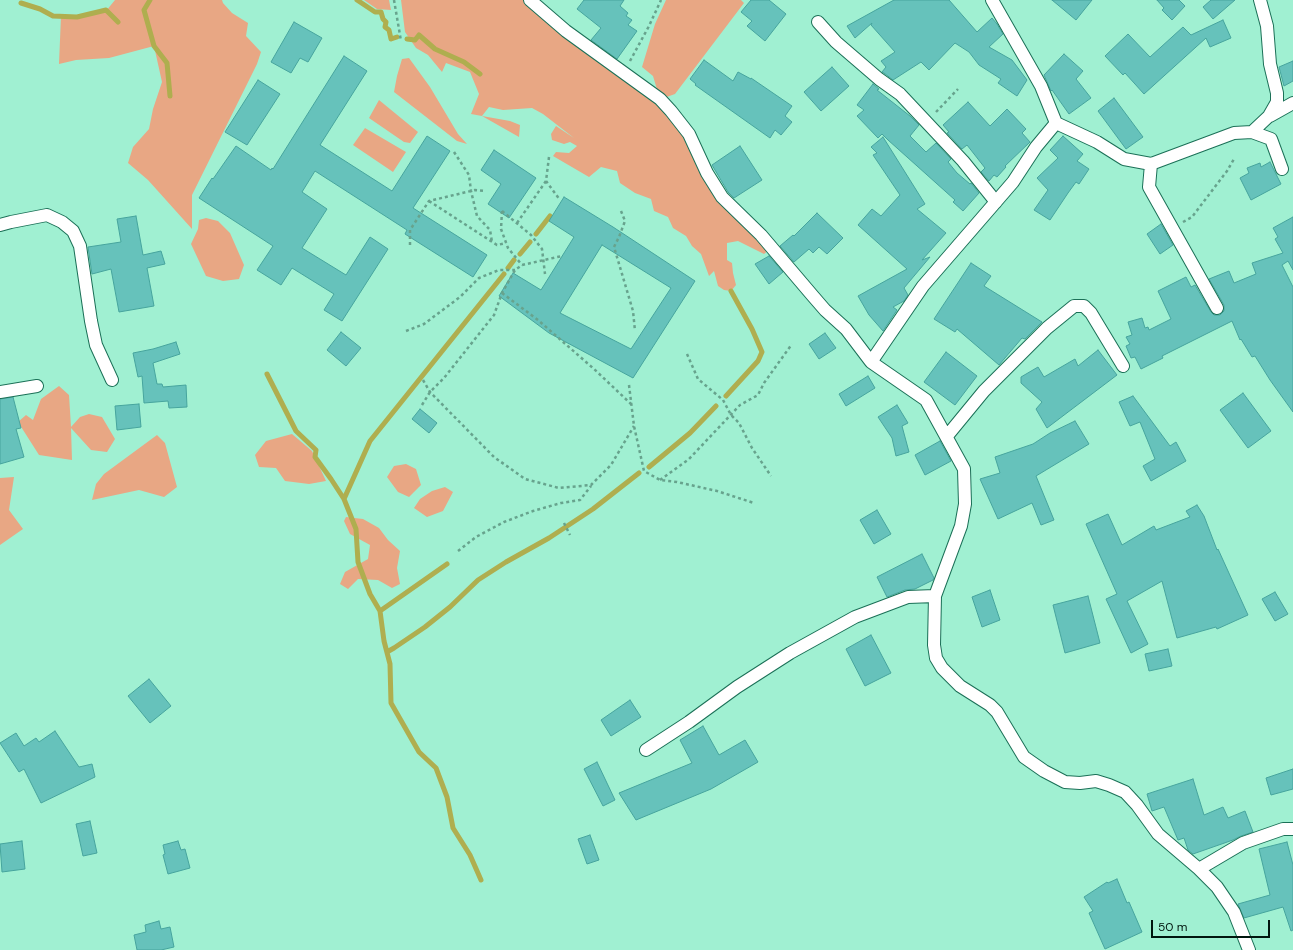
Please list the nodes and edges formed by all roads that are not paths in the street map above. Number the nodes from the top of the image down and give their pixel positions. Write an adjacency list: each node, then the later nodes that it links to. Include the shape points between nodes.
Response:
1 (530, 0): 14 (street, via 566,31 660,99 671,110 689,134 707,173 722,197 846,329)
2 (992, 0): 7 (street, via 1041,86)
3 (1260, 0): 6 (street, via 1267,26 1270,64 1277,93 1277,102)
4 (818, 22): 11 (street, via 836,42 900,94 963,161)
5 (1293, 103): 6 (street)
6 (1269, 116): 8 (street)
7 (1056, 123): 9 (street, via 1097,142 1124,159); 11 (street)
8 (1252, 132): 9 (street, via 1234,133); 10 (street, via 1271,139)
9 (1151, 164): 13 (street, via 1150,187)
10 (1282, 169)
11 (996, 202): 14 (street, via 923,286)
12 (0, 225): 16 (street, via 47,215 74,231 80,246 96,345)
13 (1217, 308)
14 (871, 362): 19 (street, via 926,400)
15 (1123, 366): 19 (street, via 1091,313 1084,306 1074,306 984,391)
16 (112, 380)
17 (37, 386): 18 (street)
18 (0, 392)
19 (947, 436): 20 (street, via 964,469 965,504 961,526)
20 (935, 596): 21 (street, via 908,597 849,620 790,653); 23 (street, via 936,658 960,686 997,712 1024,757 1065,782 1096,781 1125,792 1158,834)
21 (646, 750)
22 (1293, 829): 23 (street, via 1283,829 1244,843)
23 (1199, 869): 24 (street, via 1217,887 1234,912)
24 (1249, 950)

